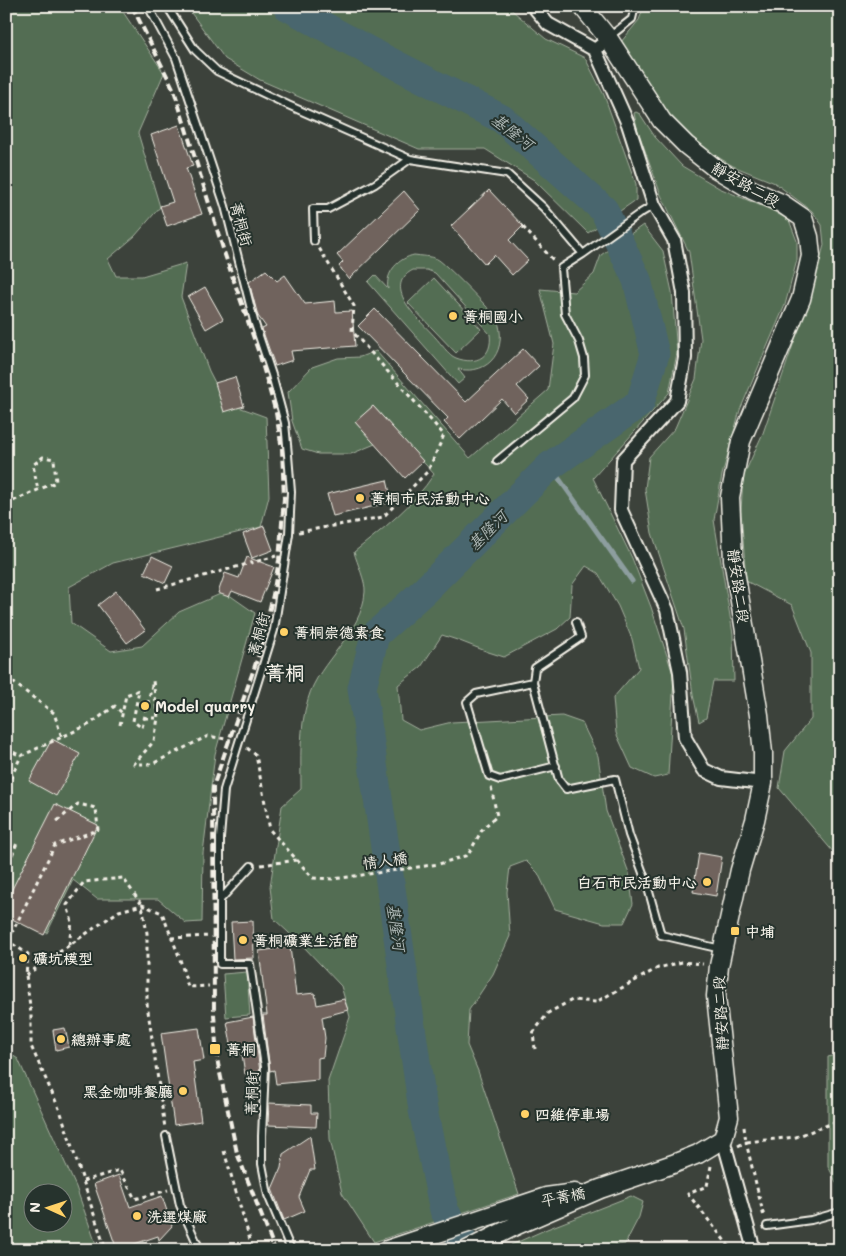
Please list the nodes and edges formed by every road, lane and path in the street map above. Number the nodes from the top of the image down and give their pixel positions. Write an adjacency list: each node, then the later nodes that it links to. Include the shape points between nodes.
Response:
1 (148, 6): 17 (lane, 菁桐街, via 176,58 195,112 225,206 254,321 285,423 291,492)
2 (167, 6): 8 (lane, via 195,50 217,71)
3 (533, 6): 7 (street, via 548,24)
4 (582, 6): 6 (main road, 靜安路二段)
5 (634, 6): 6 (lane, via 632,19)
6 (608, 38): 7 (street); 33 (main road, 靜安路二段, via 662,121 686,145 715,168 803,218 808,237 811,256 801,299 741,441 730,497 733,559 759,715)
7 (595, 50): 9 (street, via 628,124)
8 (410, 159): 11 (lane, via 375,184 328,209 313,209); 12 (lane, via 507,174 544,208)
9 (654, 205): 12 (lane); 33 (street, via 674,240 684,293 685,358 677,401 623,460 621,510 667,610 680,672 685,738 704,770 721,778)
10 (523, 226): 13 (path)
11 (314, 241): 17 (path, via 354,306 352,332 444,435 428,471 384,517)
12 (583, 254): 13 (lane)
13 (561, 268): 14 (lane, via 565,314 579,340 585,375 573,398)
14 (497, 461)
15 (38, 490): 15 (path, via 56,482 54,459 43,457 33,465); 16 (path)
16 (6, 504)
17 (289, 534): 18 (lane, 菁桐街)
18 (286, 553): 19 (path); 28 (lane, 菁桐街, via 274,630)
19 (157, 589)
20 (576, 622): 22 (lane, via 581,637 535,668)
21 (6, 677): 27 (path, via 54,713)
22 (533, 682): 31 (lane); 32 (lane, via 476,694 467,702)
23 (122, 714): 24 (path, via 126,695 139,690 133,721 142,728); 26 (path); 27 (path, via 115,706)
24 (144, 718): 25 (path); 25 (path, via 153,680)
25 (158, 718): 28 (path, via 154,741 134,764 152,764 208,736)
26 (120, 724)
27 (62, 738): 30 (path)
28 (238, 741): 37 (path, 情人橋, via 256,755 270,830); 40 (lane, 菁桐街, via 224,790)
29 (6, 752): 30 (path)
30 (21, 756): 34 (path)
31 (556, 766): 32 (lane, via 500,780); 46 (lane, via 559,780 566,789 615,779 661,935)
32 (489, 776): 37 (path, 情人橋, via 497,816 483,828 468,855 439,864 334,879 313,878)
33 (763, 783): 46 (main road, 靜安路二段)
34 (6, 784)
35 (56, 822): 44 (path, via 78,804 96,808 98,830 55,845)
36 (17, 843): 39 (path)
37 (298, 860): 38 (path)
38 (251, 866): 40 (lane)
39 (6, 870)
40 (220, 900): 42 (lane, 菁桐街)
41 (142, 906): 43 (path, via 162,913); 45 (path, via 119,912); 45 (path, via 123,878 84,882 67,905 72,922); 53 (path, via 147,933 147,1004)
42 (220, 936): 43 (path); 66 (lane, 菁桐街, via 220,964 250,964 265,1067 262,1164 268,1195)
43 (171, 938): 48 (path, via 188,987)
44 (7, 941): 47 (path, via 28,954)
45 (69, 946): 47 (path)
46 (720, 957): 49 (path, via 658,968 596,1002 572,1000 548,1013 533,1033); 55 (main road, 靜安路二段, via 716,996 729,1117)
47 (26, 975): 58 (path, via 31,1014 30,1046 61,1113)
48 (209, 986)
49 (535, 1049)
50 (840, 1116): 52 (path)
51 (743, 1122): 54 (path)
52 (839, 1122): 54 (path, via 796,1136)
53 (166, 1136): 59 (lane)
54 (746, 1142): 55 (path); 62 (path)
55 (725, 1146): 60 (main road); 70 (street)
56 (224, 1151): 65 (path)
57 (712, 1162): 69 (path, via 707,1186 688,1194)
58 (83, 1181): 59 (path, via 120,1170 136,1198); 63 (path)
59 (177, 1188): 64 (lane, via 180,1205)
60 (600, 1189): 67 (main road, 平菁橋, via 546,1197); 68 (main road, 平菁橋)
61 (840, 1212): 62 (lane, via 812,1220)
62 (767, 1226)
63 (107, 1250)
64 (200, 1250)
65 (253, 1250)
66 (291, 1250)
67 (387, 1250)
68 (467, 1250)
69 (732, 1250)
70 (754, 1250)

